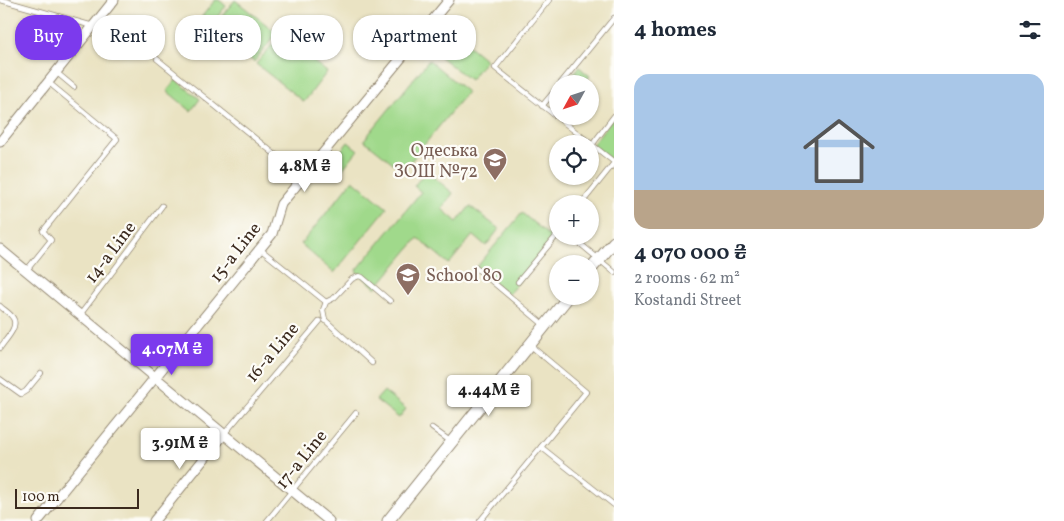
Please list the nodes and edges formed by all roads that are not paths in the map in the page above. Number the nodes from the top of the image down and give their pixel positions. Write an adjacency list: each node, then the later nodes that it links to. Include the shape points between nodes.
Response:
1 (1, 0): 7 (lane)
2 (114, 0): 5 (street)
3 (449, 0): 22 (street, 15-a Line)
4 (549, 0): 15 (lane, via 495,68)
5 (102, 15)
6 (614, 18): 11 (lane)
7 (92, 26)
8 (92, 27): 10 (street)
9 (158, 60): 22 (lane)
10 (56, 72): 12 (street); 13 (lane)
11 (567, 75)
12 (48, 82): 19 (street); 33 (lane, via 117,139 43,231 51,240)
13 (73, 83)
14 (549, 98): 15 (lane)
15 (542, 106): 17 (lane)
16 (614, 116): 18 (lane)
17 (579, 135)
18 (599, 136)
19 (0, 142)
20 (599, 151): 21 (lane)
21 (614, 163): 23 (lane)
22 (303, 177): 29 (street, 15-a Line, via 281,204 272,234)
23 (588, 195)
24 (162, 206): 40 (lane, 14-a Line)
25 (614, 242): 31 (street)
26 (549, 245): 35 (lane)
27 (582, 245): 30 (lane)
28 (0, 249): 33 (street)
29 (260, 249): 37 (lane); 47 (street, 15-a Line)
30 (593, 255)
31 (599, 260): 34 (lane)
32 (476, 268): 42 (lane)
33 (26, 271): 40 (street)
34 (614, 272)
35 (518, 282)
36 (390, 301): 37 (lane, via 358,276)
37 (326, 302): 45 (lane, via 323,310 325,320)
38 (562, 305): 42 (street)
39 (0, 306): 44 (lane, via 15,323)
40 (80, 316): 47 (street)
41 (320, 321): 51 (lane, 16-a Line)
42 (545, 326): 43 (street)
43 (530, 345): 52 (street); 53 (lane, via 586,392)
44 (0, 348)
45 (372, 364)
46 (41, 373): 48 (lane, via 21,394)
47 (155, 377): 51 (street); 56 (street, 15-a Line)
48 (0, 379)
49 (356, 413): 54 (lane, 17-a Line)
50 (432, 428): 52 (lane)
51 (224, 434): 54 (street); 57 (street, 16-a Line)
52 (451, 442): 60 (street)
53 (541, 447): 55 (lane); 61 (lane)
54 (292, 491): 58 (lane, 17-a Line); 59 (street)
55 (614, 506)
56 (38, 521)
57 (154, 521)
58 (267, 521)
59 (329, 521)
60 (388, 521)
61 (480, 521)

